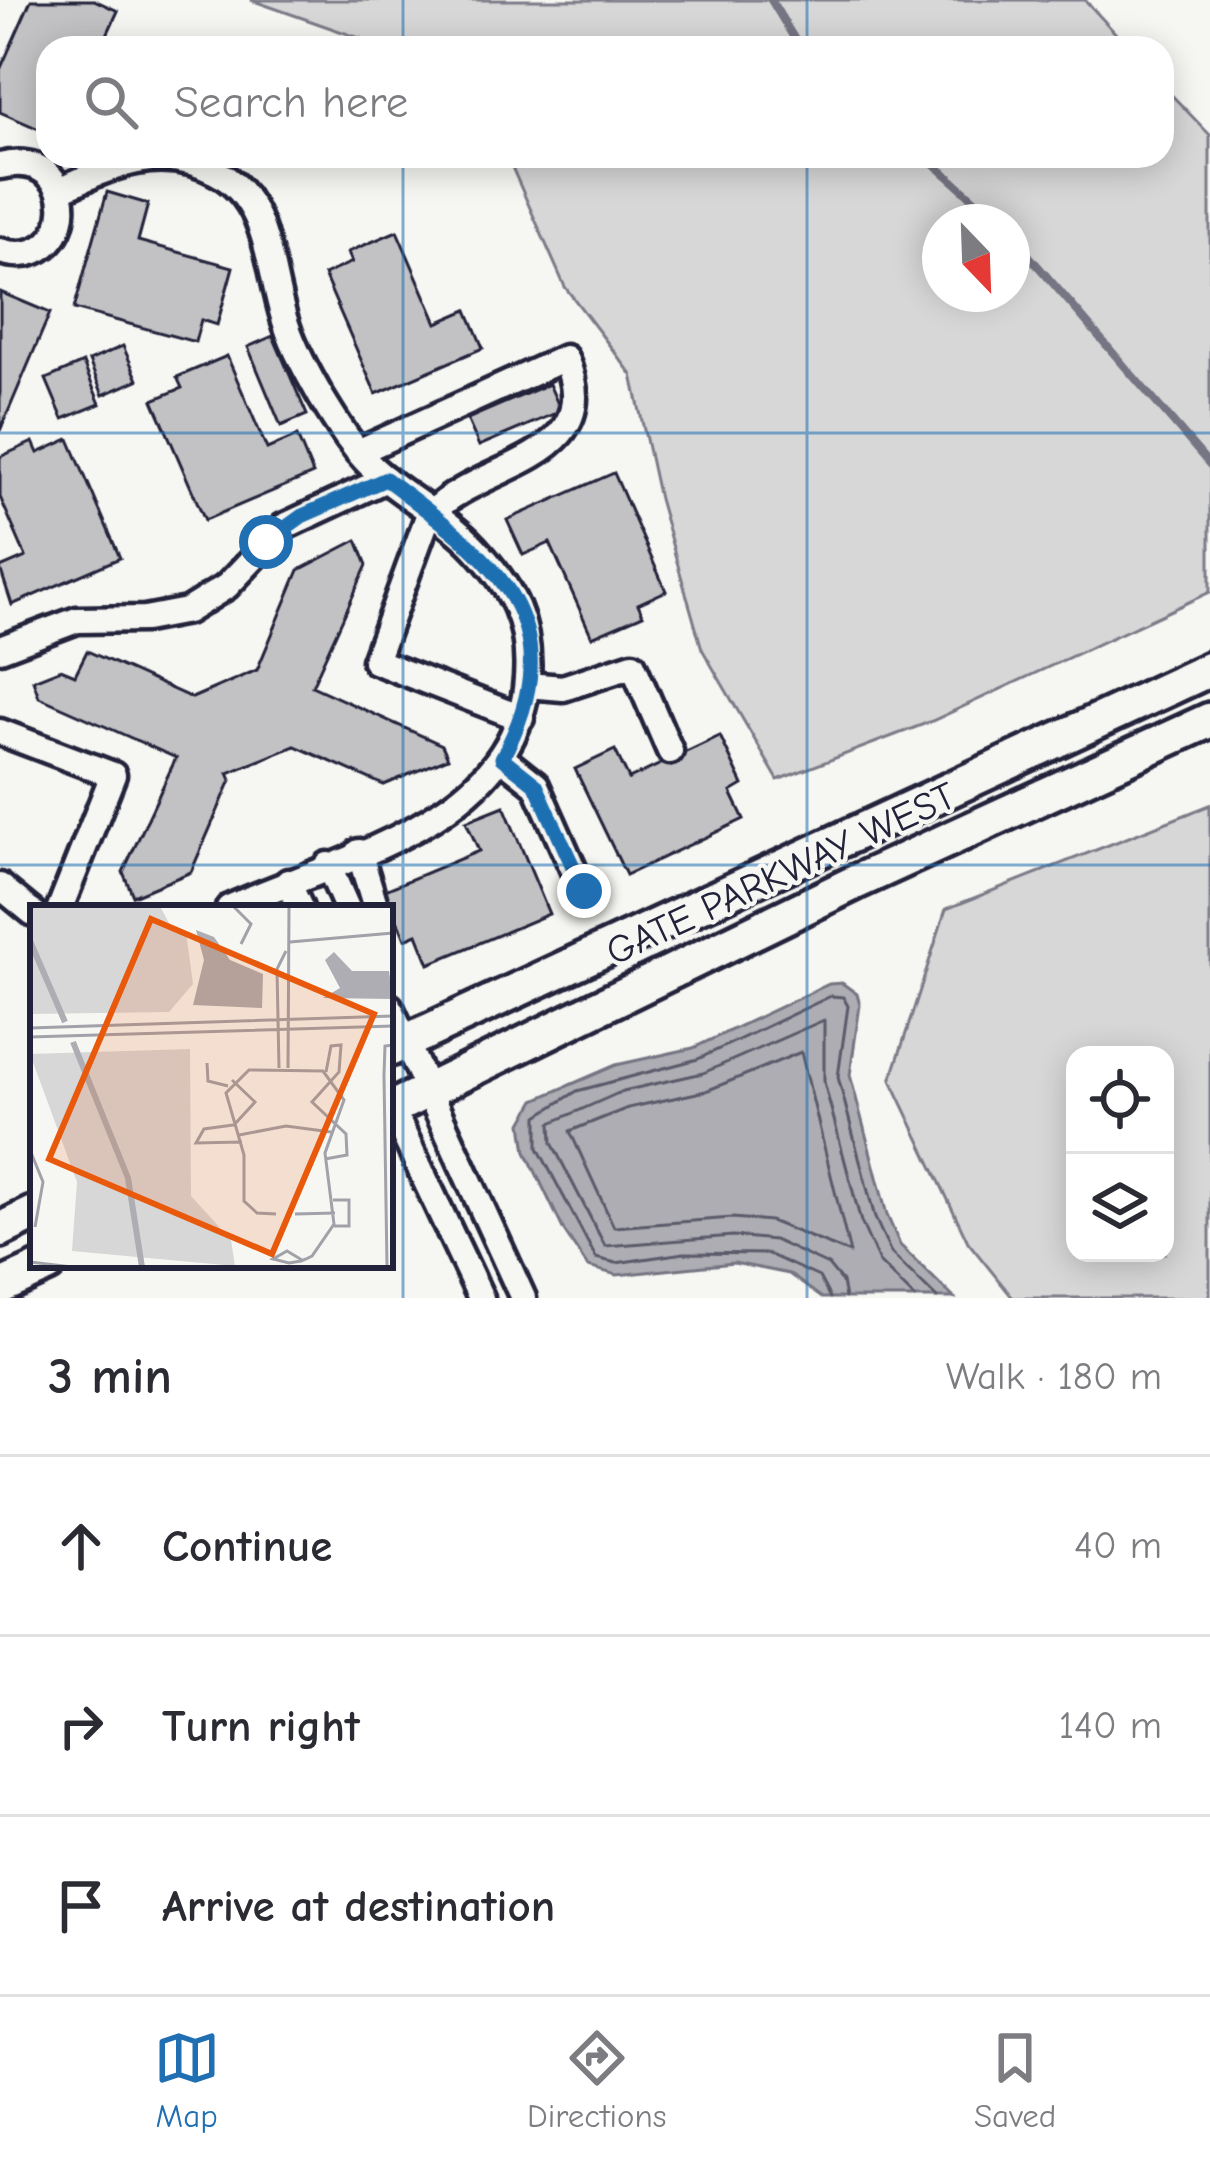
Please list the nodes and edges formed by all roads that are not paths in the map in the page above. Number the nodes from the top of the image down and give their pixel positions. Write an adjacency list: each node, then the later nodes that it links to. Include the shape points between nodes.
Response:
1 (0, 166): 2 (street)
2 (36, 166)
3 (41, 168): 6 (street)
4 (108, 168): 6 (street)
5 (201, 168): 8 (street, via 226,178 260,224 287,328)
6 (60, 190): 7 (street, via 64,206 54,236 28,254)
7 (0, 251)
8 (358, 452): 9 (street); 10 (street, via 565,358 575,398 556,439)
9 (386, 479): 10 (street); 11 (street, via 284,526 226,586 187,611 77,620)
10 (432, 511): 13 (street, via 519,604); 14 (street, via 374,661)
11 (0, 649)
12 (1210, 669): 30 (main road, GATE PARKWAY WEST)
13 (527, 685): 14 (street); 17 (street, via 563,688 632,665)
14 (521, 718): 18 (street)
15 (1210, 720): 31 (main road, GATE PARKWAY WEST)
16 (0, 732): 24 (street, via 113,775)
17 (670, 751)
18 (502, 758): 19 (street, via 464,798); 23 (street, via 536,785)
19 (359, 852): 20 (street); 28 (street)
20 (328, 865): 21 (street); 27 (street)
21 (288, 882): 25 (street); 26 (street)
22 (0, 886): 29 (street)
23 (584, 891)
24 (61, 905)
25 (236, 905)
26 (299, 905)
27 (346, 905)
28 (375, 905)
29 (30, 911)
30 (398, 1045): 31 (street)
31 (427, 1090): 32 (main road, GATE PARKWAY WEST); 39 (street)
32 (393, 1106)
33 (393, 1111): 38 (street)
34 (30, 1215): 35 (main road)
35 (0, 1230)
36 (41, 1268): 37 (main road)
37 (0, 1287)
38 (481, 1298)
39 (524, 1298)

